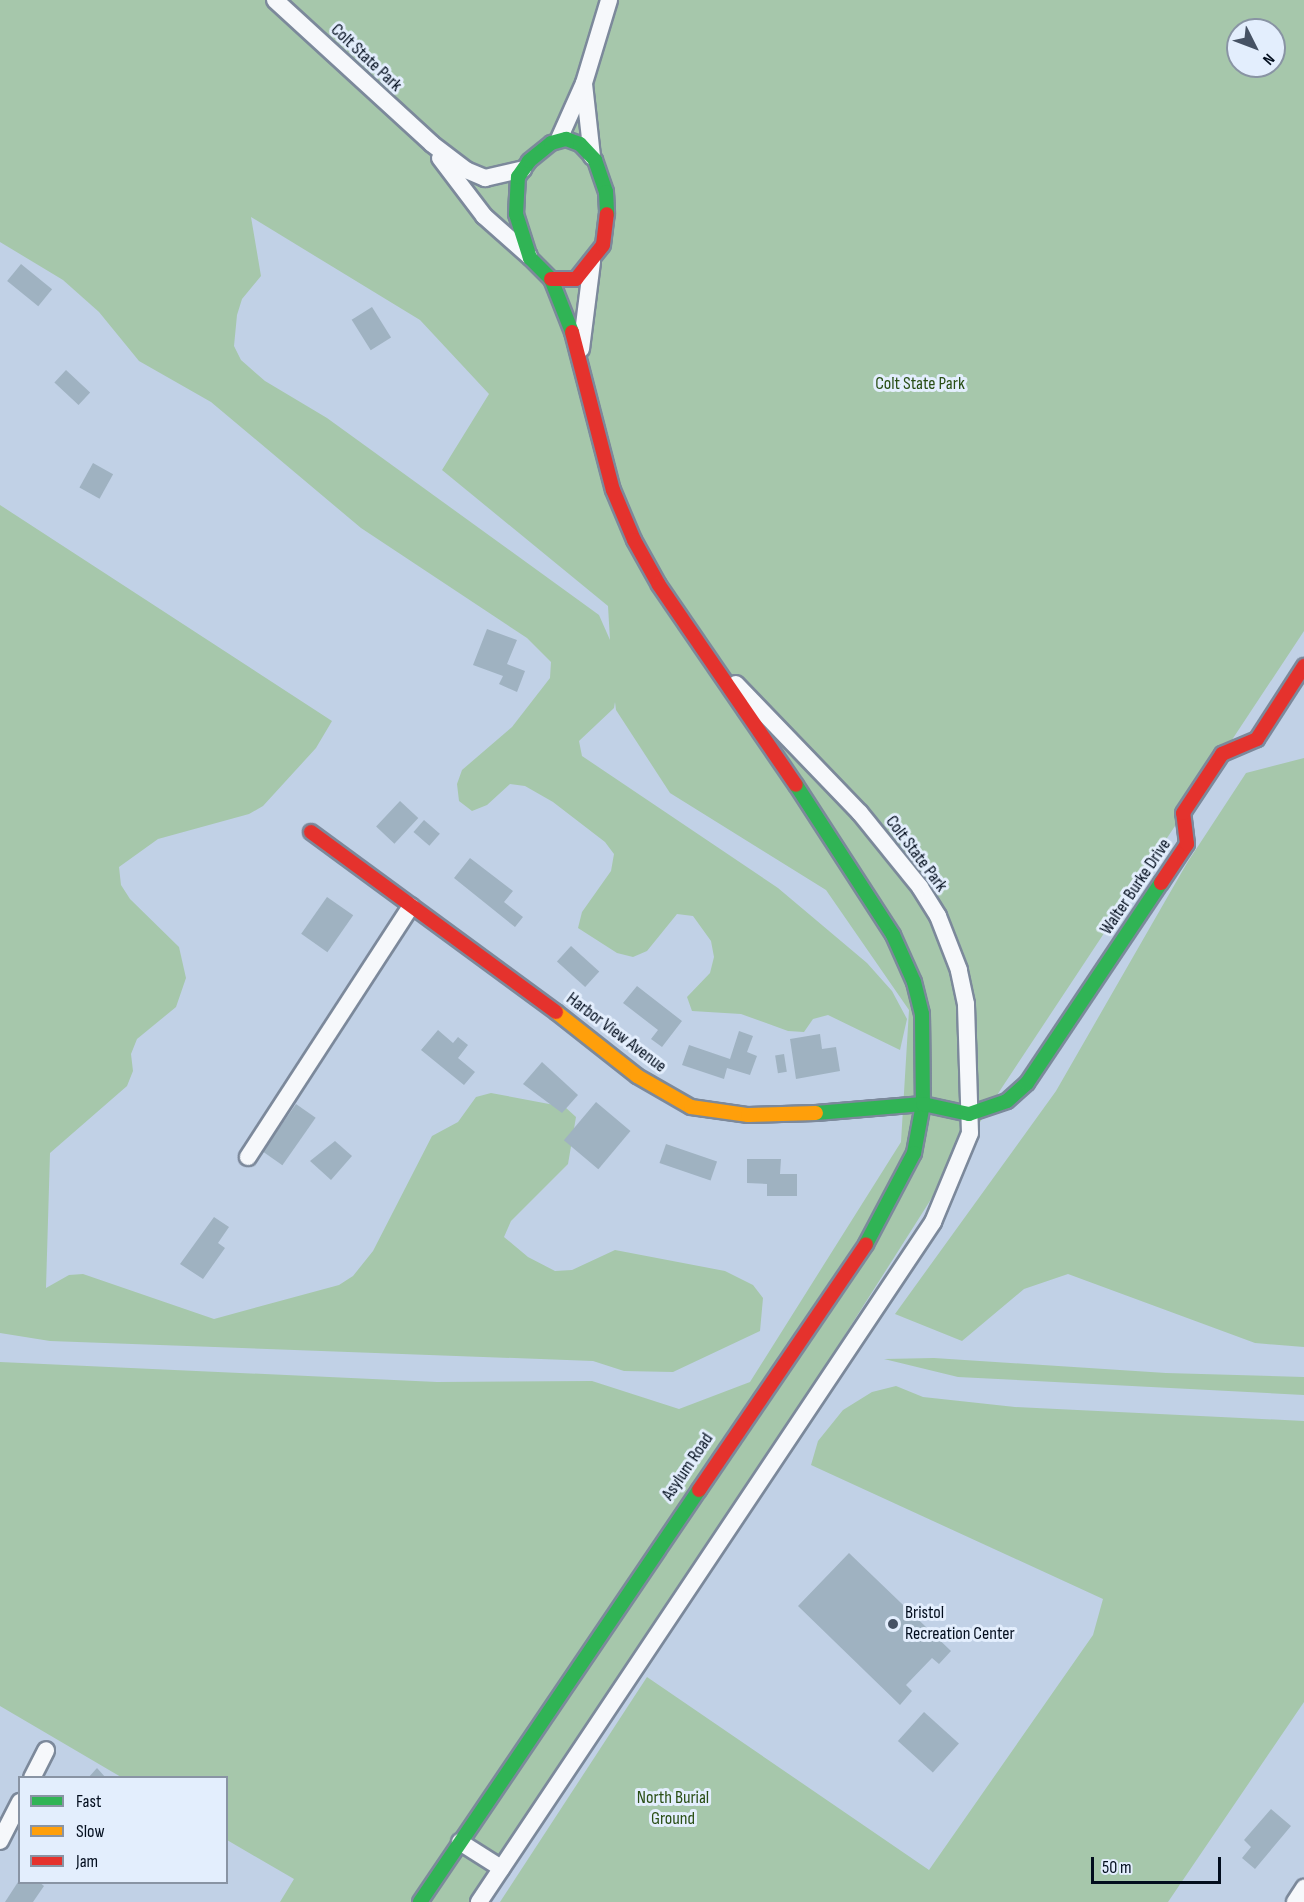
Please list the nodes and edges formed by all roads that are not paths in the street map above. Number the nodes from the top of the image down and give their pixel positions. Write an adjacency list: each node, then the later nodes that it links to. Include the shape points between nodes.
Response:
1 (275, 0): 5 (street, Colt State Park)
2 (609, 0): 3 (street)
3 (584, 83): 4 (street); 6 (street)
4 (559, 139): 6 (street, via 580,144); 7 (street, via 544,147)
5 (432, 144): 7 (street, Colt State Park, via 466,170 484,178); 8 (street, Colt State Park, via 484,216)
6 (592, 157): 9 (street, Colt State Park, via 604,181 608,214 603,245)
7 (523, 169): 8 (street, Colt State Park, via 518,177 516,214)
8 (530, 258): 10 (street, Colt State Park)
9 (592, 261): 10 (street, Colt State Park, via 576,279); 11 (street, Colt State Park, via 584,300)
10 (551, 279): 11 (street, Colt State Park)
11 (580, 362): 12 (street, Colt State Park, via 591,415 626,525 659,585)
12 (694, 635): 16 (street, Colt State Park, via 850,862 893,935 914,982 922,1014); 17 (street, Colt State Park, via 860,813 920,887 938,916 959,970 966,1004)
13 (1304, 666): 17 (street, Walter Burke Drive, via 1257,739 1222,754 1183,813 1187,844 1027,1083 1007,1101)
14 (311, 832): 15 (street, Harbor View Avenue)
15 (411, 906): 16 (street, Harbor View Avenue, via 637,1076 691,1107 748,1116); 18 (street)
16 (923, 1104): 17 (street, Harbor View Avenue); 23 (street, Asylum Road, via 914,1153 892,1202)
17 (969, 1114): 24 (street, Colt State Park, via 970,1133 933,1222)
18 (249, 1156)
19 (46, 1750): 20 (street)
20 (33, 1776)
21 (18, 1807): 22 (street)
22 (0, 1841)
23 (460, 1842): 24 (street); 26 (street, Asylum Road)
24 (501, 1868): 27 (street)
25 (1304, 1888): 28 (street)
26 (420, 1902)
27 (479, 1902)
28 (1295, 1902)

